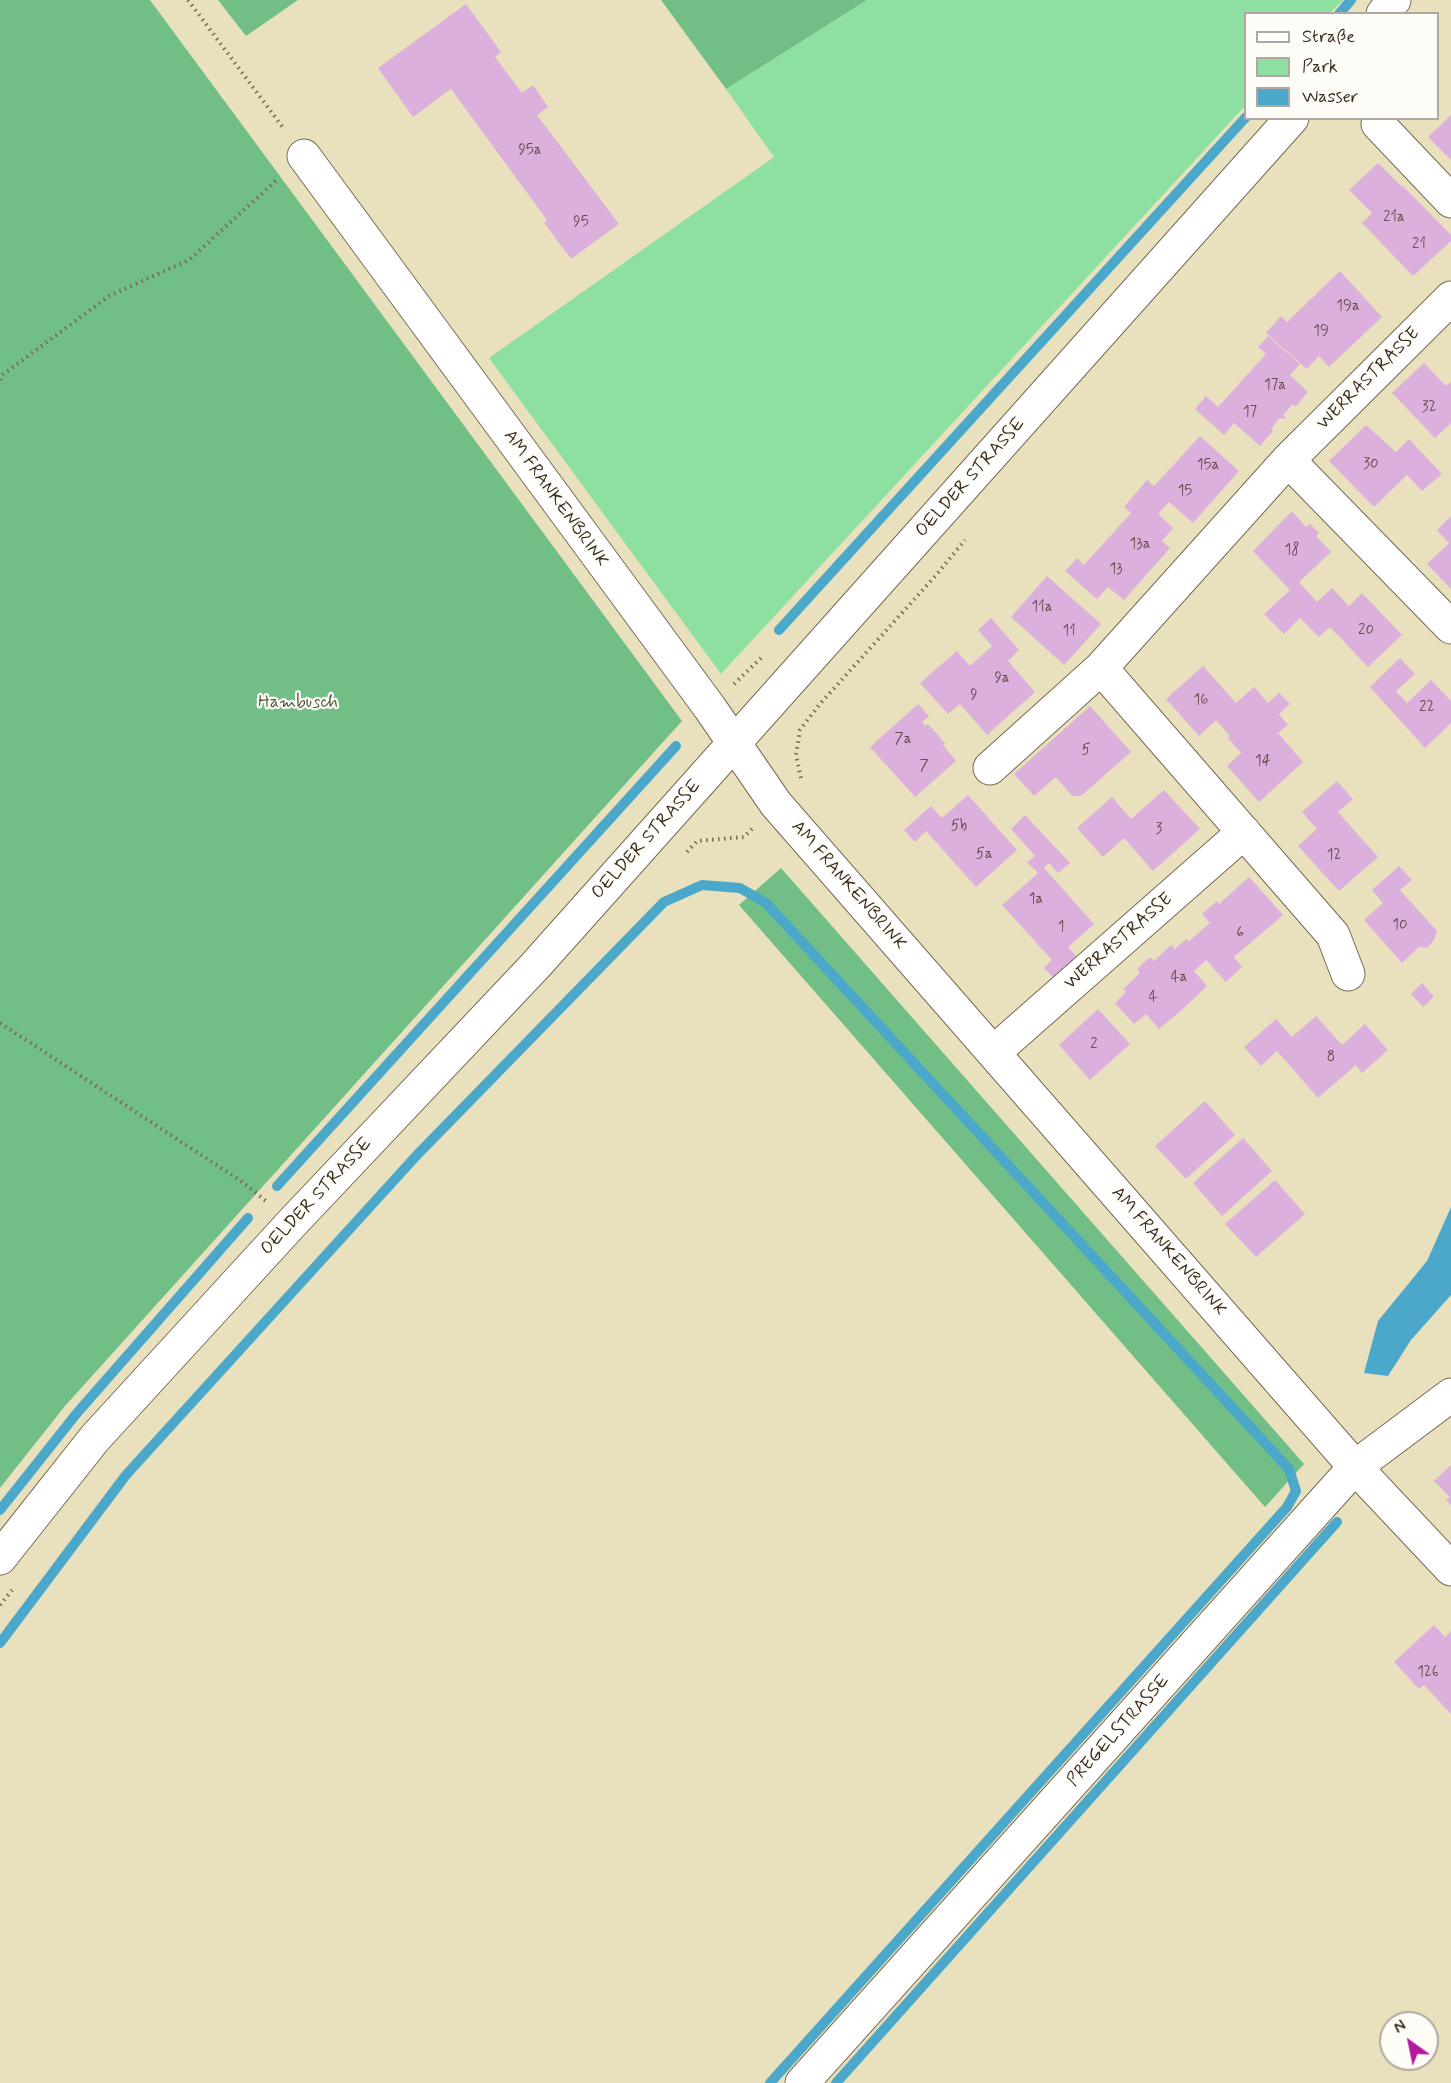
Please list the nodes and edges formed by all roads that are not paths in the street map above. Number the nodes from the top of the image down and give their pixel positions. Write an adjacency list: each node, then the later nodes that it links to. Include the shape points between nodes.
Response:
1 (1394, 0): 2 (street)
2 (1385, 12)
3 (1290, 120): 11 (street, OELDER STRASSE)
4 (1378, 124): 6 (street)
5 (304, 156): 11 (street, AM FRANKENBRINK)
6 (1451, 201)
7 (1451, 298): 8 (street, WERRASTRASSE)
8 (1288, 460): 9 (street); 10 (street, WERRASTRASSE)
9 (1451, 627)
10 (1101, 668): 12 (street, WERRASTRASSE); 13 (street)
11 (734, 743): 15 (street, AM FRANKENBRINK, via 776,804); 18 (street, OELDER STRASSE, via 535,966 95,1438)
12 (990, 768)
13 (1244, 832): 14 (street, via 1333,935); 15 (street, WERRASTRASSE)
14 (1348, 974)
15 (994, 1052): 17 (street, AM FRANKENBRINK)
16 (1451, 1395): 17 (street, PREGELSTRASSE)
17 (1355, 1467): 19 (street, AM FRANKENBRINK); 20 (street, PREGELSTRASSE)
18 (0, 1558)
19 (1451, 1569)
20 (802, 2083)

